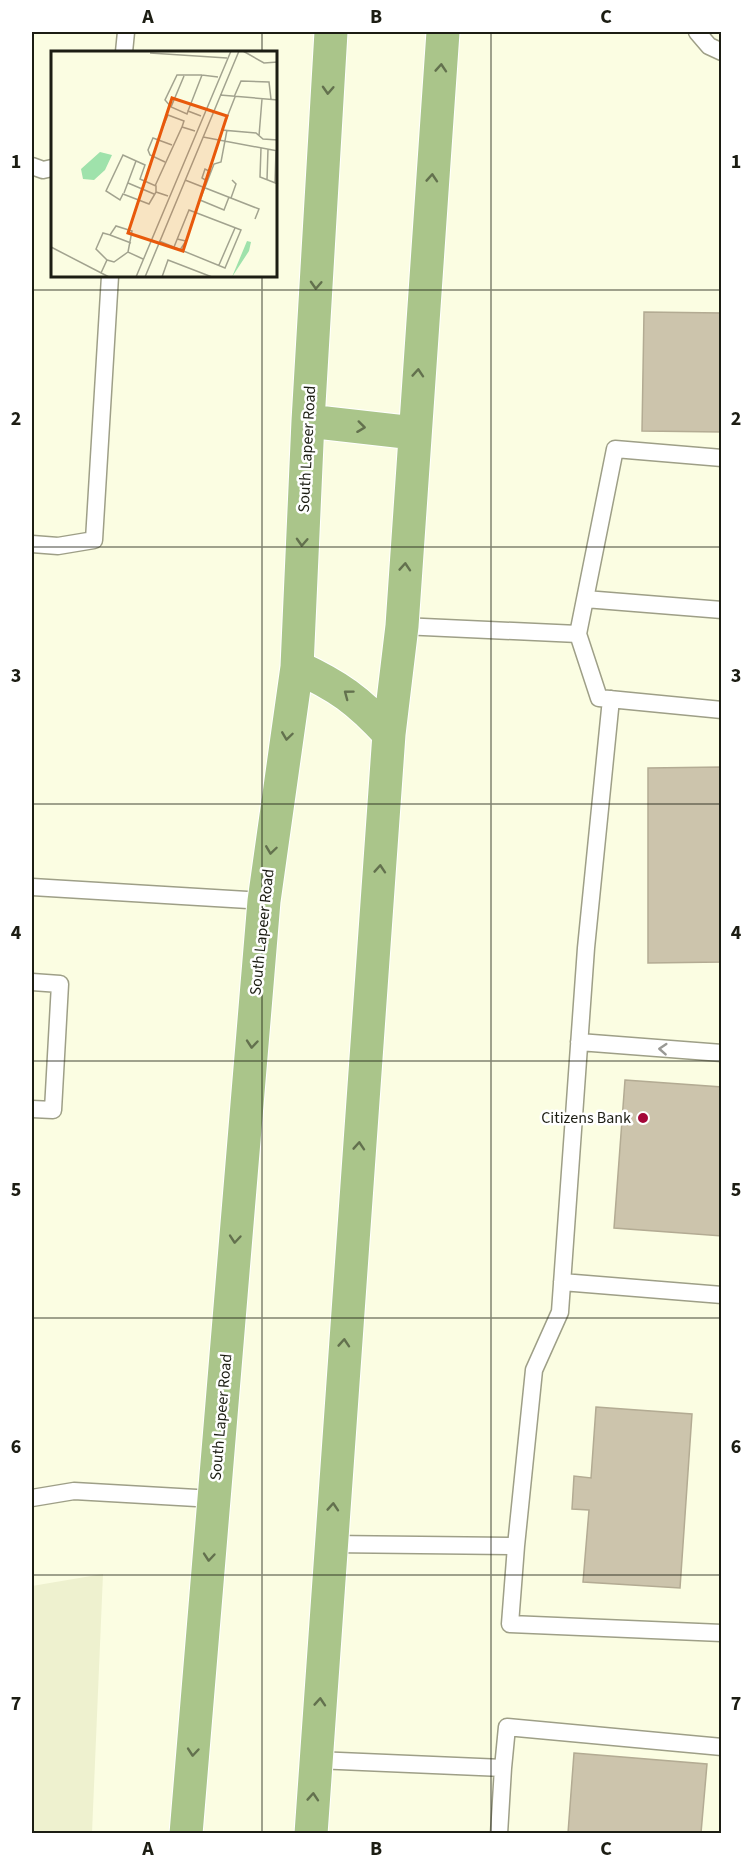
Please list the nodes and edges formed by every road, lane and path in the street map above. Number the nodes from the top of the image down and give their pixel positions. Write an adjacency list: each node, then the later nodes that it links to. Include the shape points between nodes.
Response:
1 (126, 32): 5 (lane)
2 (331, 32): 10 (main road, South Lapeer Road, one-way to 10)
3 (443, 32): 11 (main road, one-way to 3)
4 (697, 32): 6 (lane, via 709,46)
5 (124, 51)
6 (722, 52)
7 (32, 166): 8 (lane)
8 (51, 168)
9 (110, 278): 13 (lane, via 94,540 58,546)
10 (308, 421): 11 (main road, one-way to 11); 18 (main road, South Lapeer Road, one-way to 18)
11 (414, 433): 16 (main road, one-way to 11)
12 (722, 458): 14 (lane, via 615,449)
13 (32, 544)
14 (585, 599): 15 (lane); 17 (lane)
15 (722, 610)
16 (402, 626): 17 (lane); 21 (main road)
17 (578, 634): 19 (lane, via 599,698)
18 (297, 667): 21 (main road, one-way to 18, via 365,707 335,684); 23 (main road, South Lapeer Road, one-way to 23)
19 (611, 699): 20 (lane); 25 (lane)
20 (722, 710)
21 (389, 734): 32 (main road, one-way to 21)
22 (32, 887): 23 (lane)
23 (264, 901): 31 (main road, South Lapeer Road, one-way to 31)
24 (32, 982): 27 (lane, via 60,984 53,1110)
25 (579, 1042): 26 (lane, one-way to 25); 28 (lane)
26 (722, 1053)
27 (32, 1109)
28 (562, 1282): 29 (lane); 33 (lane, via 560,1312 534,1370)
29 (722, 1295)
30 (32, 1498): 31 (lane, via 74,1491)
31 (214, 1499): 38 (main road, South Lapeer Road, one-way to 38)
32 (330, 1544): 33 (lane); 36 (main road, one-way to 32)
33 (516, 1546): 34 (lane, via 510,1623)
34 (722, 1633)
35 (722, 1748): 37 (lane, via 507,1727)
36 (316, 1760): 37 (lane); 39 (main road, one-way to 36)
37 (503, 1768): 40 (lane)
38 (186, 1833)
39 (311, 1833)
40 (499, 1833)

